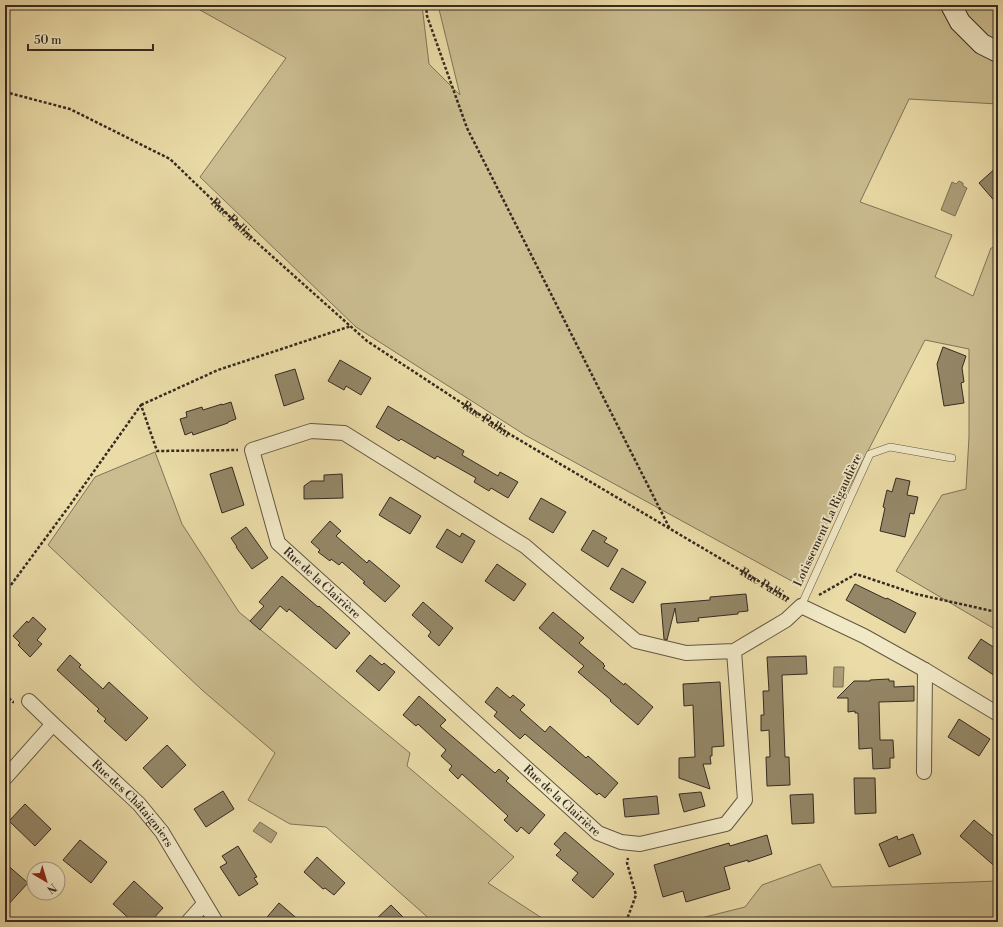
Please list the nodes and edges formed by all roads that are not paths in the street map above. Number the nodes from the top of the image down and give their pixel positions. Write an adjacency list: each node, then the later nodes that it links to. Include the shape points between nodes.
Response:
1 (951, 5): 2 (street, via 960,22 982,44)
2 (998, 52)
3 (952, 458): 4 (lane, Lotissement La Rigaudière, via 890,447 870,454)
4 (801, 606): 5 (street, via 786,620); 6 (street, Rue Pallin, via 864,636)
5 (734, 650): 5 (street, Rue de la Clairière, via 745,800 726,824 640,844 621,842 598,833 278,543 252,450 311,431 344,433 525,546 636,641 686,653)
6 (925, 670): 8 (street, Rue Pallin); 10 (street)
7 (29, 701): 9 (street, Rue des Châtaigniers)
8 (998, 714)
9 (53, 724): 11 (street); 12 (street, Rue des Châtaigniers, via 139,804 162,832)
10 (924, 772)
11 (5, 778)
12 (204, 904): 13 (street); 14 (street, Rue des Châtaigniers)
13 (188, 922)
14 (216, 922)

